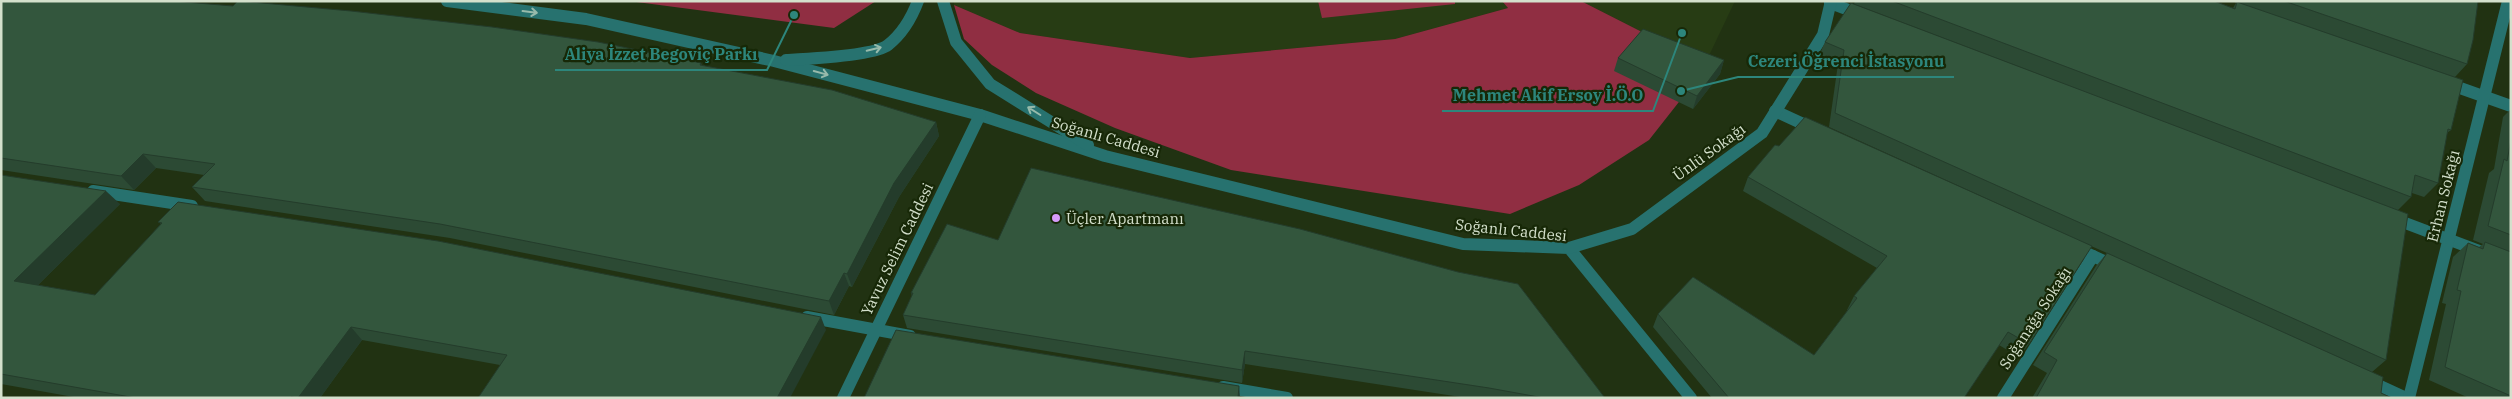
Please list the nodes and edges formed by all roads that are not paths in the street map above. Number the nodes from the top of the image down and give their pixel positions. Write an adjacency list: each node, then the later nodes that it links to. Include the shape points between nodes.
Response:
1 (447, 1): 7 (street, Soğanlı Caddesi, one-way to 7, via 586,19)
2 (918, 1): 7 (street, one-way to 2, via 844,56 887,46 912,18)
3 (943, 1): 14 (street, one-way to 3, via 990,84 956,42)
4 (2508, 1): 9 (street, Erhan Sokağı)
5 (1831, 2): 6 (street); 11 (street, Ünlü Sokağı, via 1822,35)
6 (1876, 21)
7 (774, 60): 12 (street, Soğanlı Caddesi, one-way to 12)
8 (2438, 81): 9 (street)
9 (2484, 97): 10 (street); 19 (street, Erhan Sokağı)
10 (2511, 106)
11 (1775, 111): 13 (street); 20 (street, Ünlü Sokağı, via 1762,133 1632,229)
12 (980, 115): 14 (street, Soğanlı Caddesi); 25 (street, Yavuz Selim Caddesi)
13 (1828, 135)
14 (1105, 156): 20 (street, Soğanlı Caddesi, via 1463,244)
15 (75, 188): 16 (street)
16 (203, 208)
17 (2385, 215): 19 (street)
18 (2058, 240): 21 (street)
19 (2450, 240): 22 (street); 33 (street, Erhan Sokağı)
20 (1569, 248): 31 (street, Soğanlı Caddesi)
21 (2093, 256): 23 (street); 32 (street, Soğanağa Sokağı)
22 (2511, 263)
23 (2129, 272)
24 (798, 315): 25 (street)
25 (875, 331): 26 (street); 29 (street, Yavuz Selim Caddesi)
26 (924, 339)
27 (2352, 374): 33 (street)
28 (1209, 385): 30 (street)
29 (843, 398)
30 (1287, 398)
31 (1691, 398)
32 (2003, 398)
33 (2407, 398)

